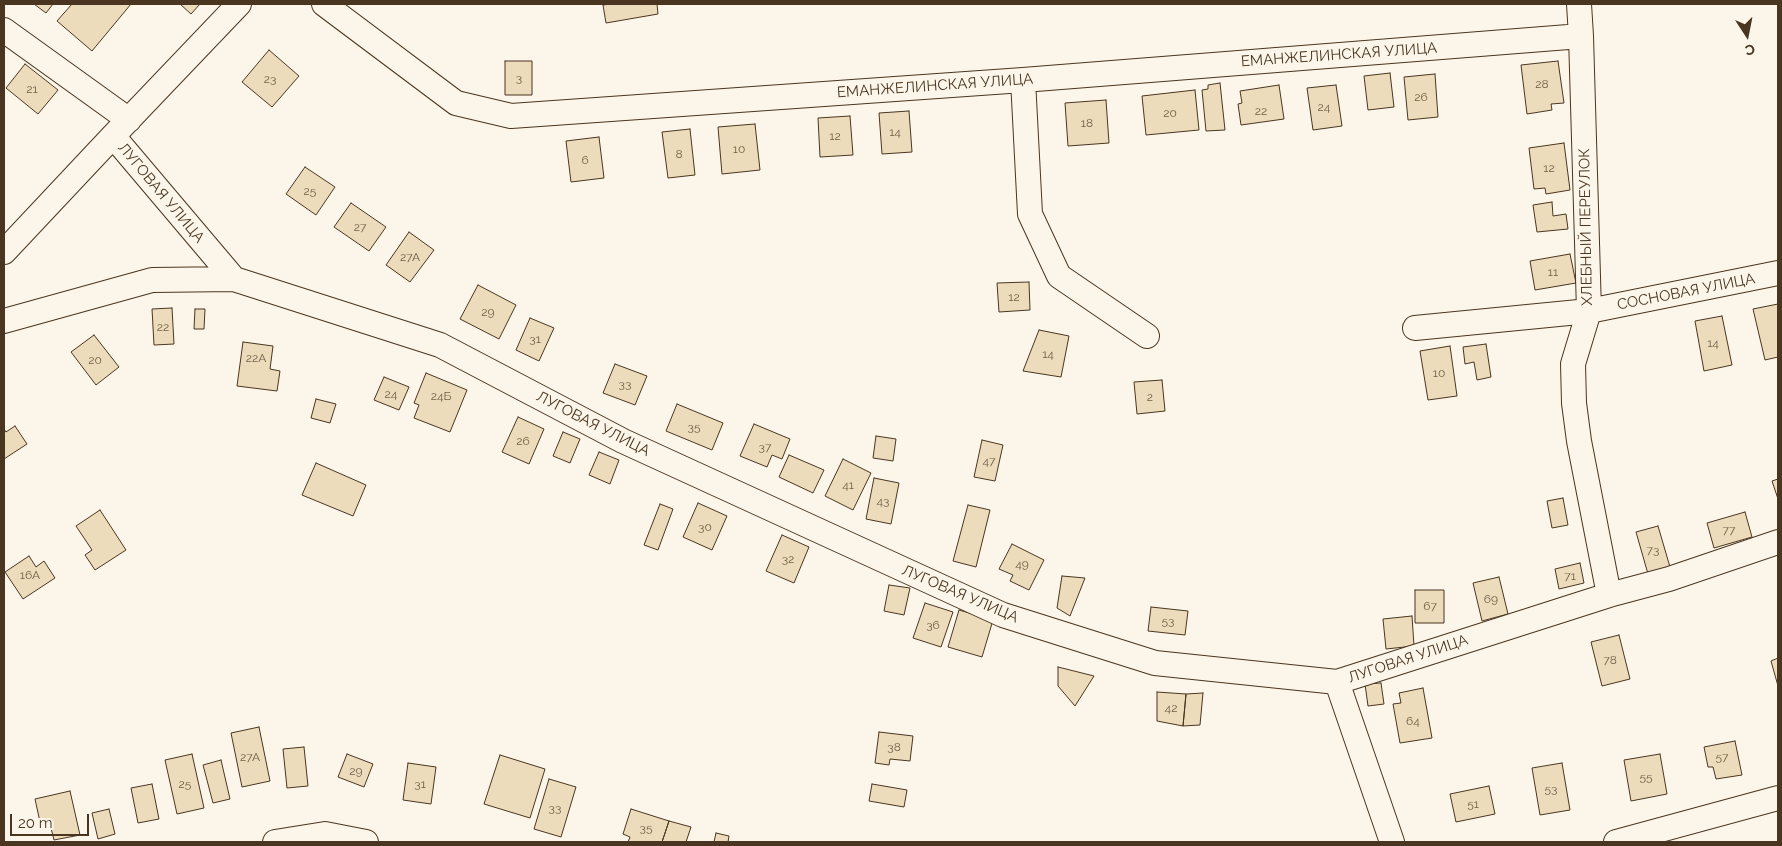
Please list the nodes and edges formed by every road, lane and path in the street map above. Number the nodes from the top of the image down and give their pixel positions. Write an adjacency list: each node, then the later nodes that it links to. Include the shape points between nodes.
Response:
1 (239, 4): 7 (street)
2 (324, 4): 6 (street, ЕМАНЖЕЛИНСКАЯ УЛИЦА, via 456,103 511,116)
3 (1579, 4): 5 (street, ХЛЕБНЫЙ ПЕРЕУЛОК)
4 (4, 30): 7 (street)
5 (1581, 36): 6 (street, ЕМАНЖЕЛИНСКАЯ УЛИЦА); 11 (street, ХЛЕБНЫЙ ПЕРЕУЛОК)
6 (1023, 80): 14 (street, via 1030,214 1059,276)
7 (121, 128): 8 (street, ЛУГОВАЯ УЛИЦА); 10 (street, ЛУГОВАЯ УЛИЦА)
8 (4, 252)
9 (1778, 273): 11 (street, СОСНОВАЯ УЛИЦА)
10 (234, 279): 12 (street, ЛУГОВАЯ УЛИЦА, via 152,280); 17 (street, ЛУГОВАЯ УЛИЦА, via 440,345 623,441 1003,616 1156,663)
11 (1588, 311): 13 (street, СОСНОВАЯ УЛИЦА); 16 (street, ХЛЕБНЫЙ ПЕРЕУЛОК, via 1573,364 1574,403)
12 (4, 320)
13 (1414, 328)
14 (1147, 336)
15 (1778, 542): 16 (street, ЛУГОВАЯ УЛИЦА, via 1669,579)
16 (1609, 595): 17 (street, ЛУГОВАЯ УЛИЦА)
17 (1337, 682): 21 (street)
18 (1778, 798): 22 (street)
19 (275, 842): 20 (street, via 325,834)
20 (366, 842)
21 (1392, 842)
22 (1616, 842)

